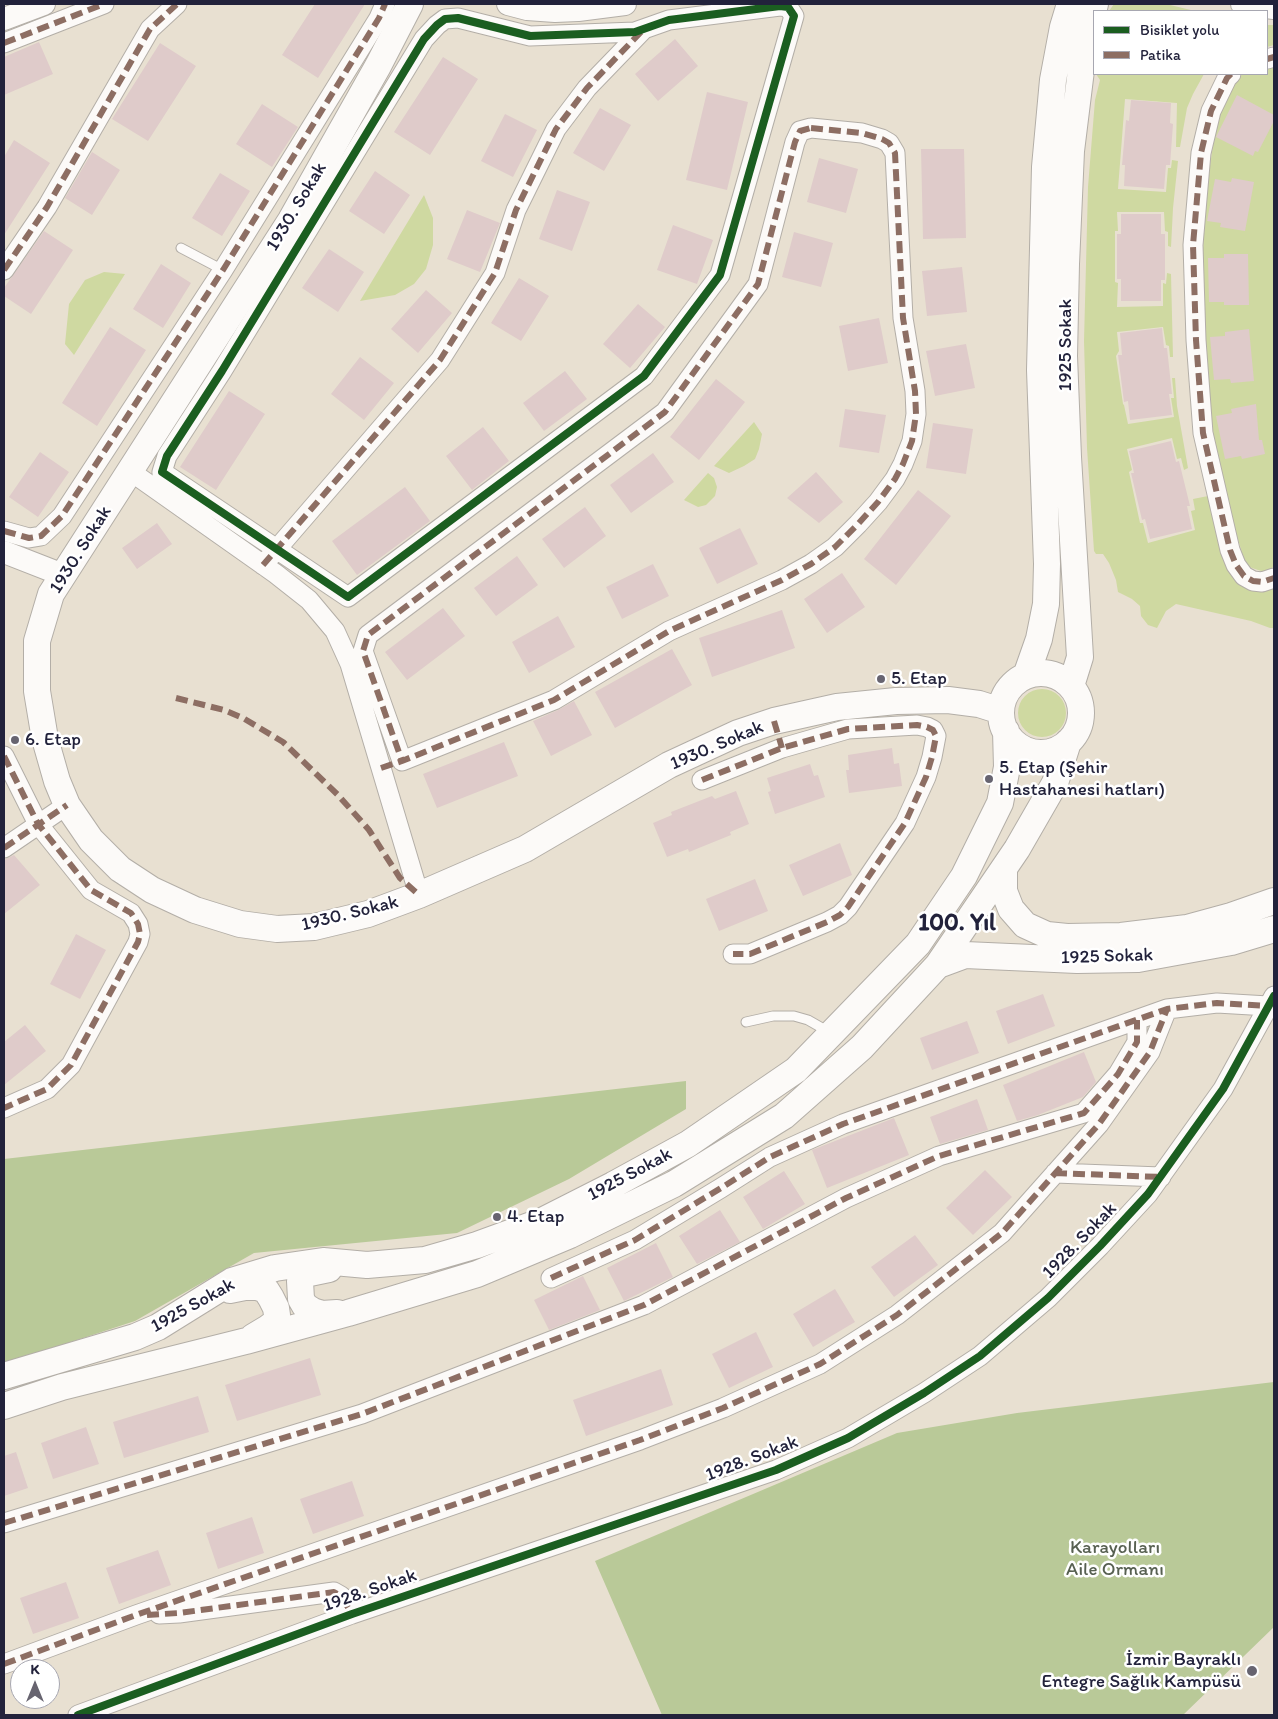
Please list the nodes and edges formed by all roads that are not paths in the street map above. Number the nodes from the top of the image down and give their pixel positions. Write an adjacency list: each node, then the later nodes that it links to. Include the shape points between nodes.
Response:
1 (44, 4): 12 (street)
2 (104, 4): 14 (street)
3 (177, 4): 17 (street, via 150,29 47,207)
4 (385, 4): 18 (street)
5 (410, 4): 19 (main road, 1930. Sokak, via 291,220)
6 (508, 4): 7 (street, via 555,11)
7 (625, 4)
8 (1070, 4): 26 (main road, 1925 Sokak, via 1062,27 1053,80 1045,167 1040,370 1046,604 1039,640)
9 (1242, 4): 10 (street)
10 (1274, 8)
11 (1093, 12): 27 (main road, 1925 Sokak, via 1083,54 1072,143 1066,264 1064,356 1080,657)
12 (4, 19)
13 (643, 30): 21 (street, via 587,88 556,129 516,210 494,272 440,360); 21 (street, via 530,36 458,18 445,19 424,39 167,456 162,472); 21 (street, via 669,20 780,6 788,8 794,16 720,275 644,376 348,597)
14 (4, 43)
15 (1230, 75): 25 (street, via 1211,111 1203,147 1193,245 1203,432 1236,565 1244,576 1253,581)
16 (181, 248): 18 (lane)
17 (4, 270)
18 (223, 270): 20 (street, via 62,516 41,536 29,538)
19 (130, 471): 23 (street); 24 (main road, 1930. Sokak)
20 (4, 531)
21 (277, 549): 23 (street)
22 (4, 552): 24 (street)
23 (263, 565): 34 (street, via 309,600 335,631 350,664)
24 (63, 575): 36 (main road, 1930. Sokak, via 51,594 37,640 37,692 45,739)
25 (1274, 578)
26 (1026, 676): 27 (main road, via 1050,674); 28 (main road, via 1016,681 1003,699)
27 (1071, 686): 30 (main road, via 1078,696 1081,715 1076,733)
28 (1004, 721): 29 (main road, 1930. Sokak, via 979,704 948,700 836,707); 30 (main road, via 1013,741 1034,752 1058,749); 49 (main road, 1925 Sokak, via 1007,767 1000,803 964,876 918,944)
29 (774, 722): 31 (street); 40 (main road, 1930. Sokak, via 738,733 669,766 525,849)
30 (1068, 742): 39 (main road, 1925 Sokak, via 1055,783)
31 (782, 748): 35 (street); 43 (street, via 848,729 917,725 933,730 936,736 926,777 905,822 848,907 819,926 750,954)
32 (4, 756): 37 (street)
33 (402, 761): 33 (street, via 363,651 368,635 665,412 758,284 783,183 800,131 811,128 862,133 889,143 895,153 904,318 916,414 904,464 878,502 835,547 782,580 669,631 554,700); 34 (street)
34 (381, 768): 40 (street)
35 (702, 780)
36 (67, 805): 37 (street); 40 (main road, 1930. Sokak, via 91,840 120,870 152,890 195,910 240,924 277,929 314,926 368,914)
37 (38, 824): 38 (street); 50 (street, via 91,890 131,913 140,934 71,1065 47,1089)
38 (4, 848)
39 (1004, 869): 41 (main road, 1925 Sokak, via 1004,891 1012,909 1025,925 1047,935 1121,936 1188,928); 44 (main road, 1925 Sokak)
40 (419, 895)
41 (1274, 901)
42 (1274, 929): 44 (main road, 1925 Sokak, via 1231,942 1138,959 965,956)
43 (733, 954)
44 (938, 965): 56 (main road, 1925 Sokak, via 862,1047 784,1116 674,1184 570,1235 477,1274)
45 (1271, 1001): 46 (street); 52 (street, 1928. Sokak, via 1223,1089)
46 (1167, 1009): 47 (street); 51 (street, via 1150,1052 1099,1124)
47 (1137, 1020): 54 (street, via 843,1124 770,1157 635,1240); 60 (street, via 1137,1042 1118,1074 1084,1113 939,1156 846,1198 644,1305 362,1414)
48 (746, 1022): 49 (lane, via 773,1016 794,1016)
49 (832, 1034): 53 (main road, 1925 Sokak, via 796,1070 688,1144 540,1222 425,1260)
50 (4, 1108)
51 (1056, 1173): 52 (street); 62 (street, via 1002,1233 897,1315 820,1364 723,1408 640,1440)
52 (1161, 1177): 61 (street, 1928. Sokak, via 1048,1298 980,1356 848,1438 776,1470)
53 (367, 1265): 55 (main road, 1925 Sokak, via 323,1261 274,1268 232,1281); 56 (main road, via 305,1274 300,1281 301,1299 313,1312)
54 (552, 1278)
55 (192, 1306): 57 (main road, via 244,1286 266,1290 276,1308 276,1322); 58 (main road, 1925 Sokak, via 135,1337)
56 (348, 1312): 57 (main road, 1925 Sokak)
57 (246, 1341): 59 (main road, 1925 Sokak, via 62,1387)
58 (4, 1376)
59 (4, 1406)
60 (4, 1523)
61 (352, 1614): 62 (street, via 341,1596 334,1592 179,1613); 64 (street, 1928. Sokak)
62 (136, 1615): 63 (street)
63 (4, 1664)
64 (78, 1715)

